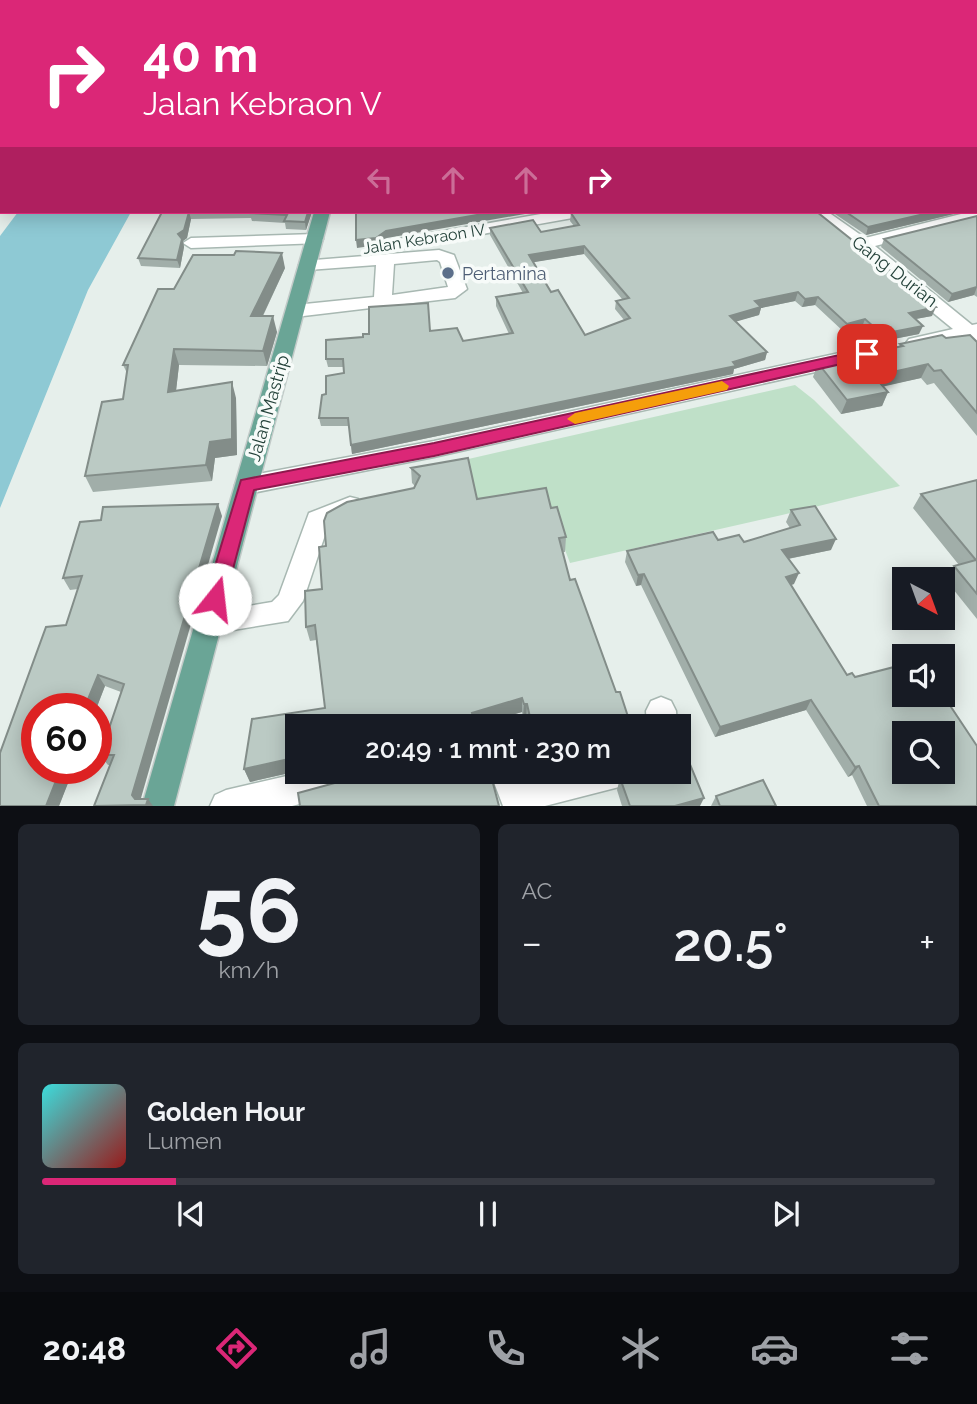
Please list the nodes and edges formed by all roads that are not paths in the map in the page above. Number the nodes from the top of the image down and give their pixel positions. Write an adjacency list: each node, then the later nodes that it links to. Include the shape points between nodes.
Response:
1 (322, 214): 7 (main road, Jalan Mastrip)
2 (567, 214): 7 (street, Jalan Kebraon IV, via 412,243)
3 (821, 214): 6 (street, Gang Durian)
4 (977, 215): 6 (street)
5 (191, 243): 7 (street)
6 (863, 244): 11 (street, Gang Durian)
7 (312, 252): 8 (street); 10 (main road, Jalan Mastrip)
8 (385, 260): 9 (street); 9 (street, via 444,257 458,289)
9 (383, 302): 10 (street)
10 (295, 311): 14 (main road, Jalan Mastrip)
11 (975, 333): 12 (street)
12 (902, 346)
13 (863, 355): 14 (street)
14 (247, 485): 16 (main road, Jalan Mastrip)
15 (368, 502): 16 (street, via 318,520 290,601 279,612)
16 (209, 622): 20 (main road, Jalan Mastrip)
17 (317, 784): 21 (street)
18 (552, 784): 19 (street)
19 (513, 791)
20 (158, 806)
21 (226, 806)

